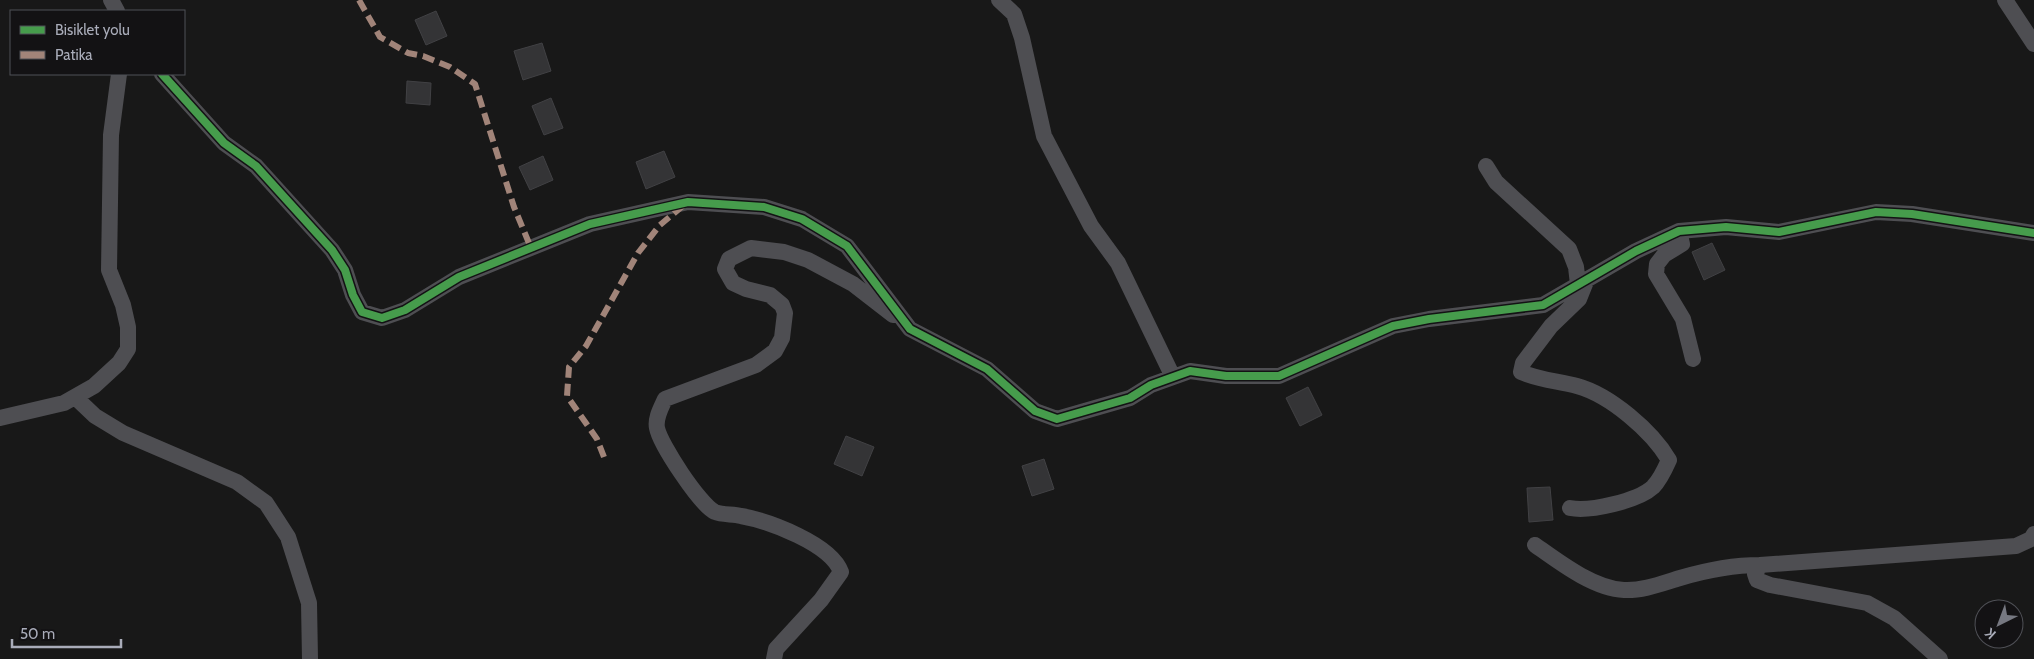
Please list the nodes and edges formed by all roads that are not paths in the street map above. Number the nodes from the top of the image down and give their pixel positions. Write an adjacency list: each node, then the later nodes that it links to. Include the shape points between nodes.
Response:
1 (999, 0): 12 (street, via 1014,14 1022,38 1044,136 1091,226 1118,262)
2 (2005, 0): 3 (street)
3 (2034, 44)
4 (119, 75): 13 (street, via 111,135 109,270 123,304 128,349 119,363 94,386)
5 (163, 75): 10 (street, via 224,143 256,166 332,250 346,270 362,312 382,318 405,310 459,277 590,224 688,202 764,207 802,219 847,246)
6 (1486, 166): 9 (street, via 1510,196 1569,248)
7 (1679, 231): 8 (street, via 1726,228 1779,232 1876,212 1912,214); 9 (street); 11 (street, via 1682,244 1664,255 1657,264 1656,274 1683,319)
8 (2034, 233)
9 (1582, 282): 12 (street, via 1543,305 1393,326 1279,376 1190,372); 15 (street, via 1579,299 1551,326 1523,363 1521,372 1579,387 1618,407 1650,435 1668,460 1652,488 1640,494 1594,508)
10 (910, 329): 12 (street, via 987,369 1035,411 1057,419 1130,398); 20 (street, via 853,284 808,260 784,252 751,248 729,259 726,269 733,283 770,295 782,305 785,313 782,338 775,351 756,365 665,400 659,411 657,428 682,476 715,512 743,516 780,528 810,542 838,562 841,572 833,586 776,649)
11 (1694, 359)
12 (1173, 377)
13 (74, 397): 14 (street, via 64,403); 19 (street, via 95,416 124,433 237,482 266,503 288,536 309,603)
14 (0, 418)
15 (1570, 508)
16 (2034, 534): 18 (street, via 2032,539 2016,546)
17 (1535, 545): 18 (street, via 1590,580 1623,590 1650,587 1734,565)
18 (1760, 565): 21 (street, via 1755,574 1757,580 1770,585 1867,603 1894,618)
19 (310, 659)
20 (774, 659)
21 (1940, 659)

